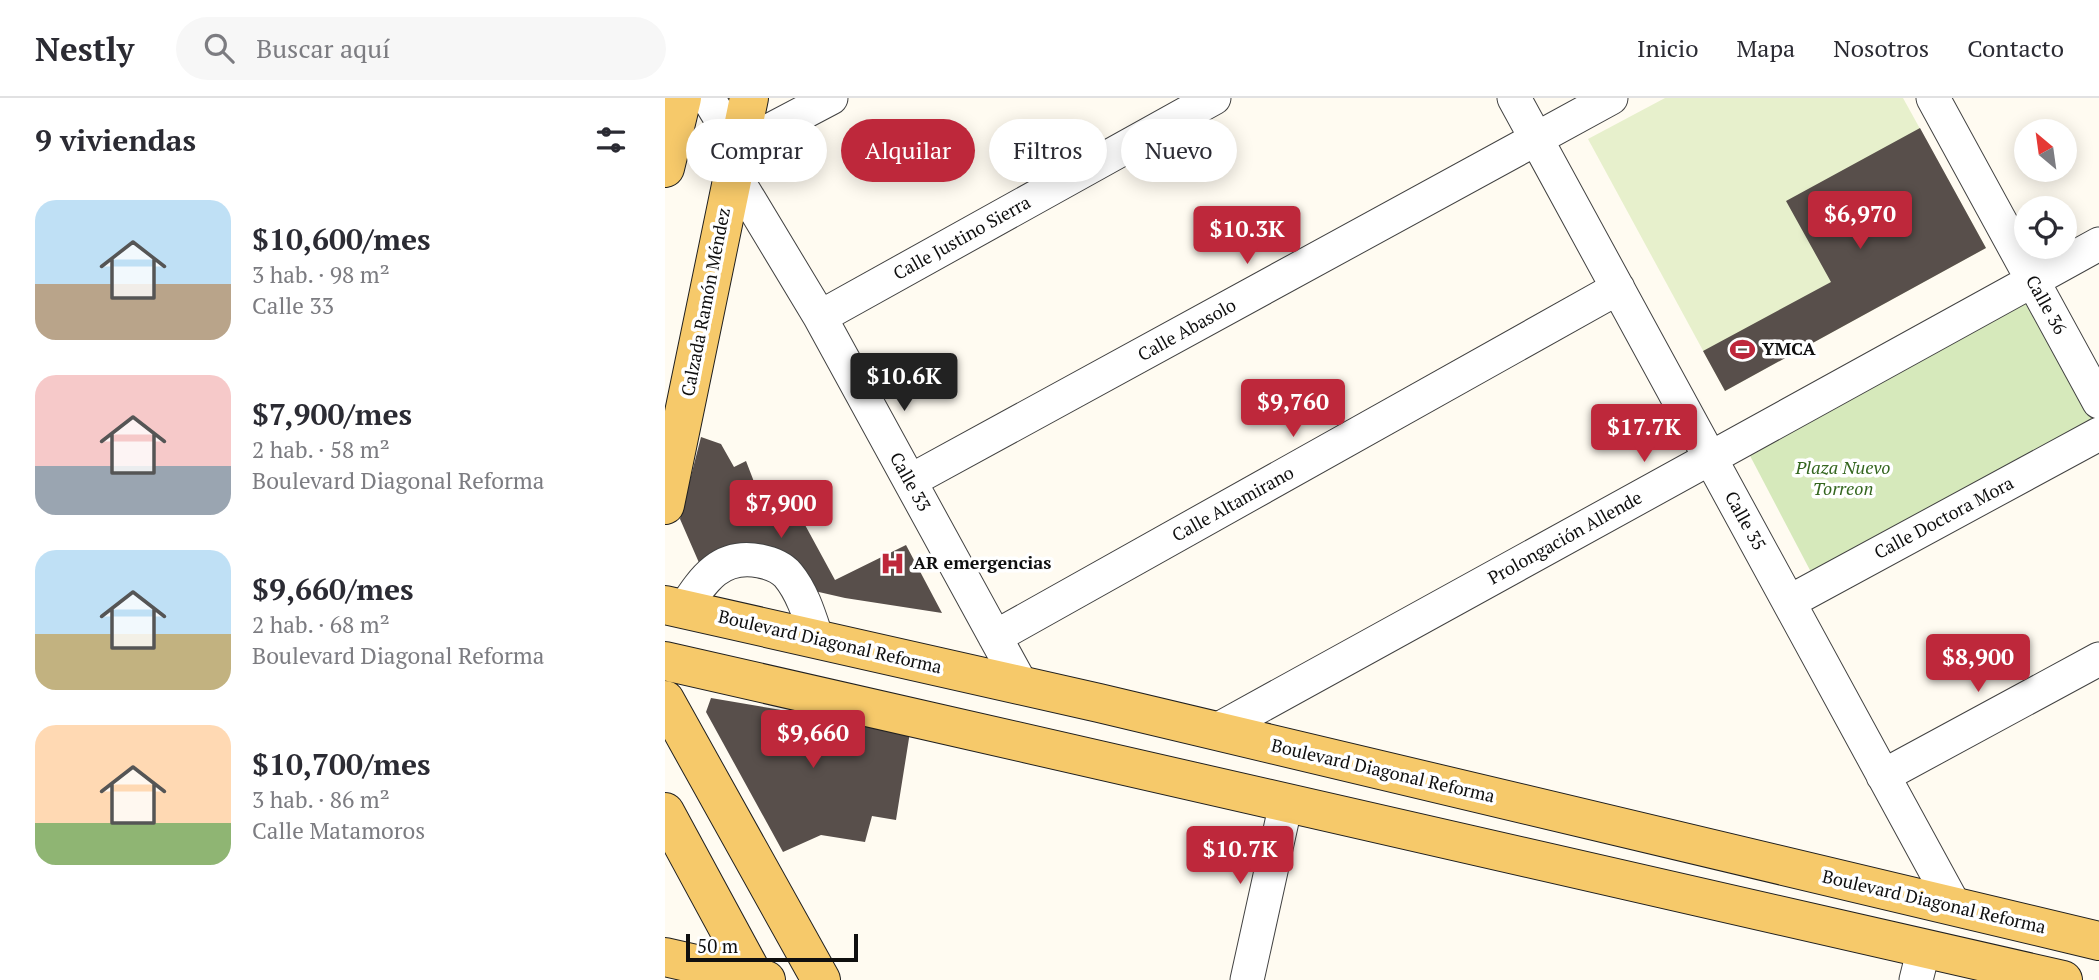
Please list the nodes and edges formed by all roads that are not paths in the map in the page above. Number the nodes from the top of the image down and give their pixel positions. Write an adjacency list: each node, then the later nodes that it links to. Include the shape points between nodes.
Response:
1 (682, 98): 13 (main road)
2 (708, 98): 9 (street, Calle 33)
3 (749, 98): 10 (main road, Calzada Ramón Méndez)
4 (831, 98): 11 (street)
5 (1214, 98): 19 (street, Calle Justino Sierra)
6 (1514, 98): 12 (street, Calle 35)
7 (1611, 98): 12 (street, Calle Abasolo)
8 (1933, 98): 17 (street, Calle 36)
9 (717, 119)
10 (744, 119)
11 (798, 119)
12 (1537, 139): 18 (street, Calle 35); 23 (street, Calle Abasolo)
13 (665, 168)
14 (730, 182): 24 (main road, Calzada Ramón Méndez)
15 (747, 182): 19 (street, Calle 33)
16 (2099, 244): 17 (street, Prolongación Allende)
17 (2032, 281): 20 (street, Calle 36); 22 (street, Prolongación Allende)
18 (1618, 288): 22 (street, Calle 35); 27 (street, Calle Altamirano)
19 (820, 317): 23 (street, Calle 33)
20 (2099, 402)
21 (2099, 435): 25 (street, Calle Doctora Mora)
22 (1710, 458): 25 (street, Calle 35); 33 (street, Prolongación Allende)
23 (910, 481): 27 (street, Calle 33)
24 (665, 505)
25 (1789, 603): 34 (street, Calle 35)
26 (675, 607): 28 (main road, Boulevard Diagonal Reforma); 28 (street, via 725,562 750,559 771,563 787,575 804,602)
27 (995, 637): 31 (street, Calle 33)
28 (817, 639): 31 (main road, Boulevard Diagonal Reforma)
29 (2099, 659): 34 (street)
30 (665, 661): 35 (main road)
31 (1022, 686): 33 (main road, Boulevard Diagonal Reforma)
32 (665, 699): 43 (main road)
33 (1215, 731): 38 (main road, Boulevard Diagonal Reforma)
34 (1883, 776): 38 (street, Calle 35)
35 (1286, 803): 37 (main road); 44 (street)
36 (665, 811): 42 (main road)
37 (1722, 902): 38 (main road, via 1761,892 1782,894 1937,931 1955,927 1959,919); 41 (main road)
38 (1955, 907): 39 (main road, Boulevard Diagonal Reforma)
39 (2099, 941)
40 (665, 957): 42 (main road)
41 (1920, 964): 45 (main road)
42 (757, 979)
43 (821, 980)
44 (1247, 980)
45 (2063, 980)

